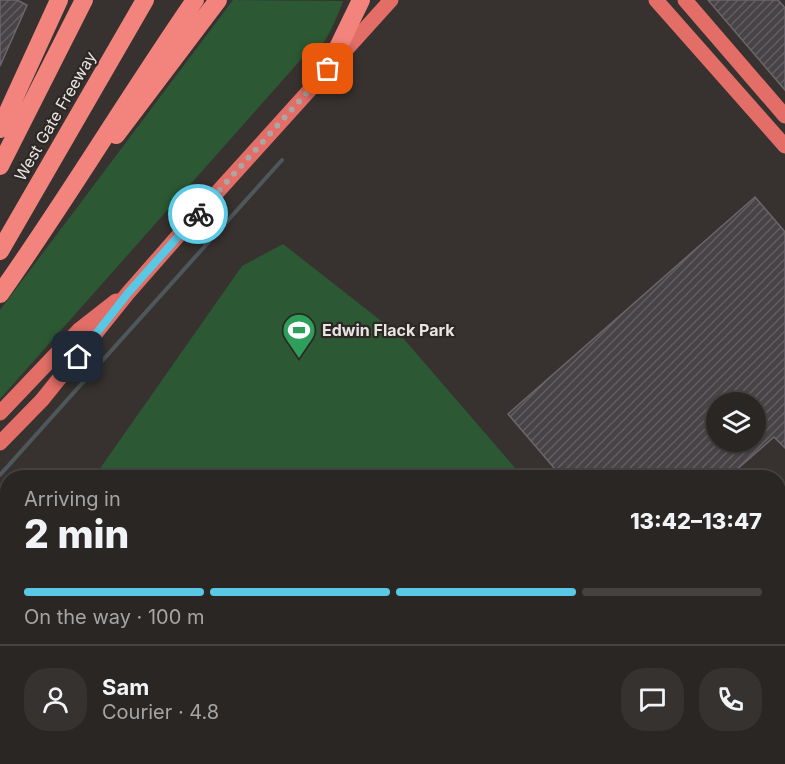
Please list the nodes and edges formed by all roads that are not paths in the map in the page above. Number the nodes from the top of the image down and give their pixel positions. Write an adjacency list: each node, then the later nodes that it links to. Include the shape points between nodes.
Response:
1 (59, 0): 14 (highway)
2 (74, 0): 12 (highway)
3 (84, 0): 12 (highway, West Gate Freeway)
4 (145, 0): 18 (highway, West Gate Freeway)
5 (195, 0): 17 (highway, via 129,96)
6 (218, 0): 17 (highway, via 137,110)
7 (361, 0): 11 (highway)
8 (391, 0): 11 (main road)
9 (656, 0): 15 (main road)
10 (685, 0): 13 (main road)
11 (328, 69): 19 (main road)
12 (41, 84): 16 (highway, West Gate Freeway)
13 (785, 117)
14 (0, 129)
15 (785, 146)
16 (0, 166)
17 (82, 175): 20 (highway)
18 (0, 251)
19 (128, 293): 21 (main road, via 79,330); 22 (main road, via 42,400)
20 (0, 294)
21 (0, 413)
22 (0, 443)

